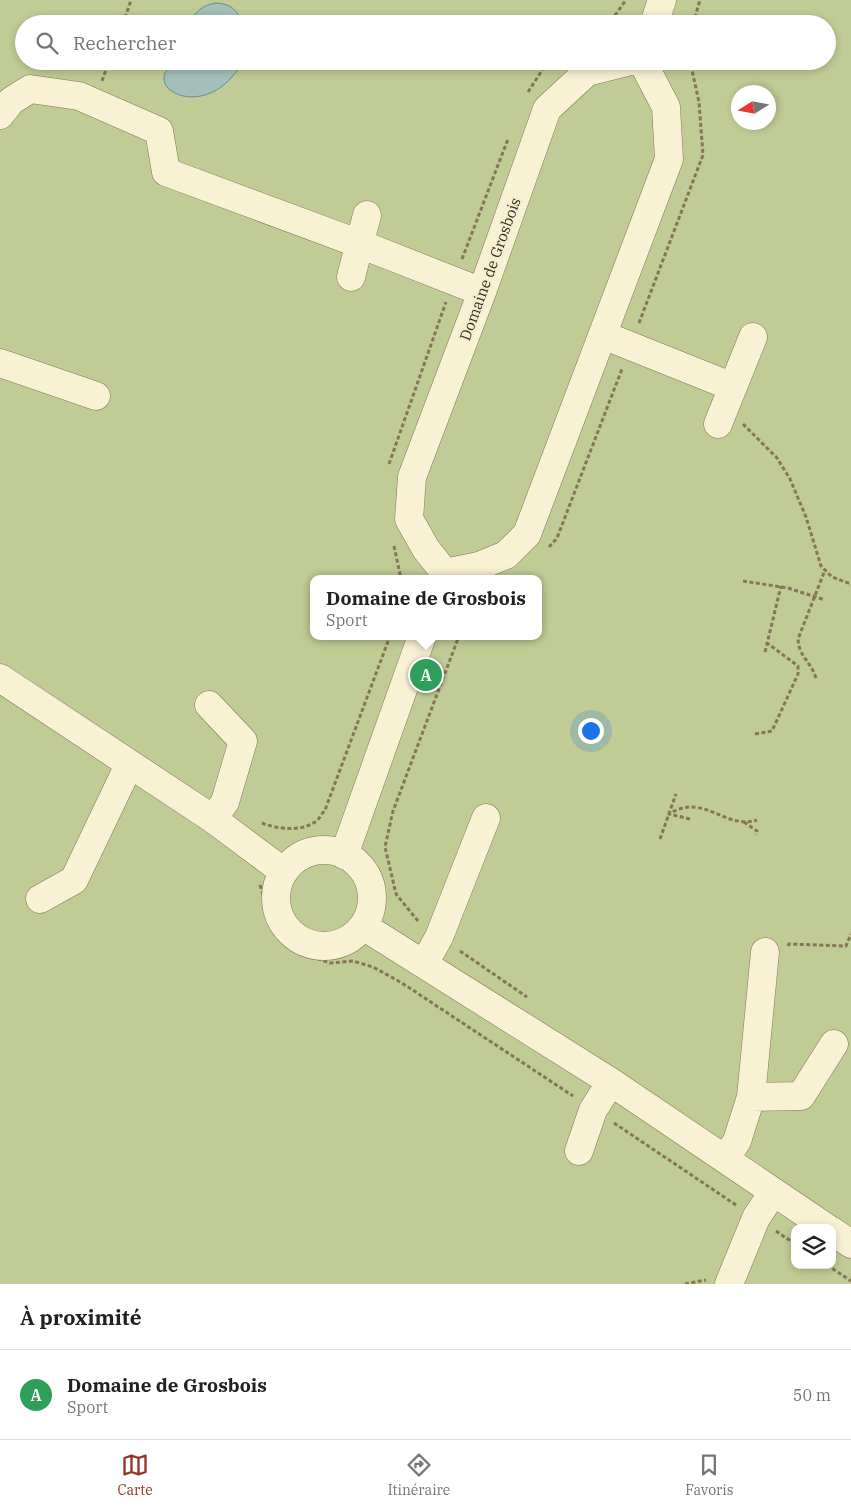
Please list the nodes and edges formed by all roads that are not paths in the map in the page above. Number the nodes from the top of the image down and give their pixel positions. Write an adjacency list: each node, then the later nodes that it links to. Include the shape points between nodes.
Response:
1 (662, 0): 2 (lane)
2 (657, 15)
3 (595, 70): 9 (lane, Domaine de Grosbois, via 587,72 547,109)
4 (647, 70): 10 (lane, Domaine de Grosbois, via 666,108 669,159)
5 (0, 115): 7 (lane, via 11,101 30,89 79,96 159,131 166,172)
6 (367, 215): 7 (lane)
7 (360, 244): 8 (lane); 9 (lane)
8 (351, 277)
9 (482, 292): 14 (lane, Domaine de Grosbois, via 412,477 409,519)
10 (603, 335): 11 (lane, via 725,406); 15 (lane, Domaine de Grosbois, via 527,534 506,555)
11 (752, 337)
12 (0, 363): 13 (lane)
13 (96, 396)
14 (443, 575)
15 (448, 575)
16 (421, 640): 22 (lane)
17 (0, 678): 19 (lane)
18 (209, 705): 21 (lane, via 243,741 225,802)
19 (129, 765): 21 (lane); 24 (lane, via 74,880)
20 (486, 818): 27 (lane, via 439,937)
21 (213, 819): 23 (lane)
22 (344, 855): 23 (lane, via 328,851 311,852 301,856); 25 (lane, via 363,870 372,892 369,916)
23 (284, 872): 25 (lane, via 277,890 277,911 297,938 315,946 329,946 348,940)
24 (40, 899)
25 (363, 926): 27 (lane)
26 (765, 955): 30 (lane)
27 (424, 964): 29 (lane)
28 (834, 1044): 30 (lane, via 801,1096)
29 (611, 1082): 31 (lane, via 593,1110); 32 (lane)
30 (751, 1096): 32 (lane, via 736,1140)
31 (579, 1151)
32 (725, 1159): 33 (lane)
33 (774, 1192): 34 (lane); 37 (lane, via 756,1218)
34 (821, 1224)
35 (836, 1234): 36 (lane)
36 (851, 1244)
37 (728, 1284)

